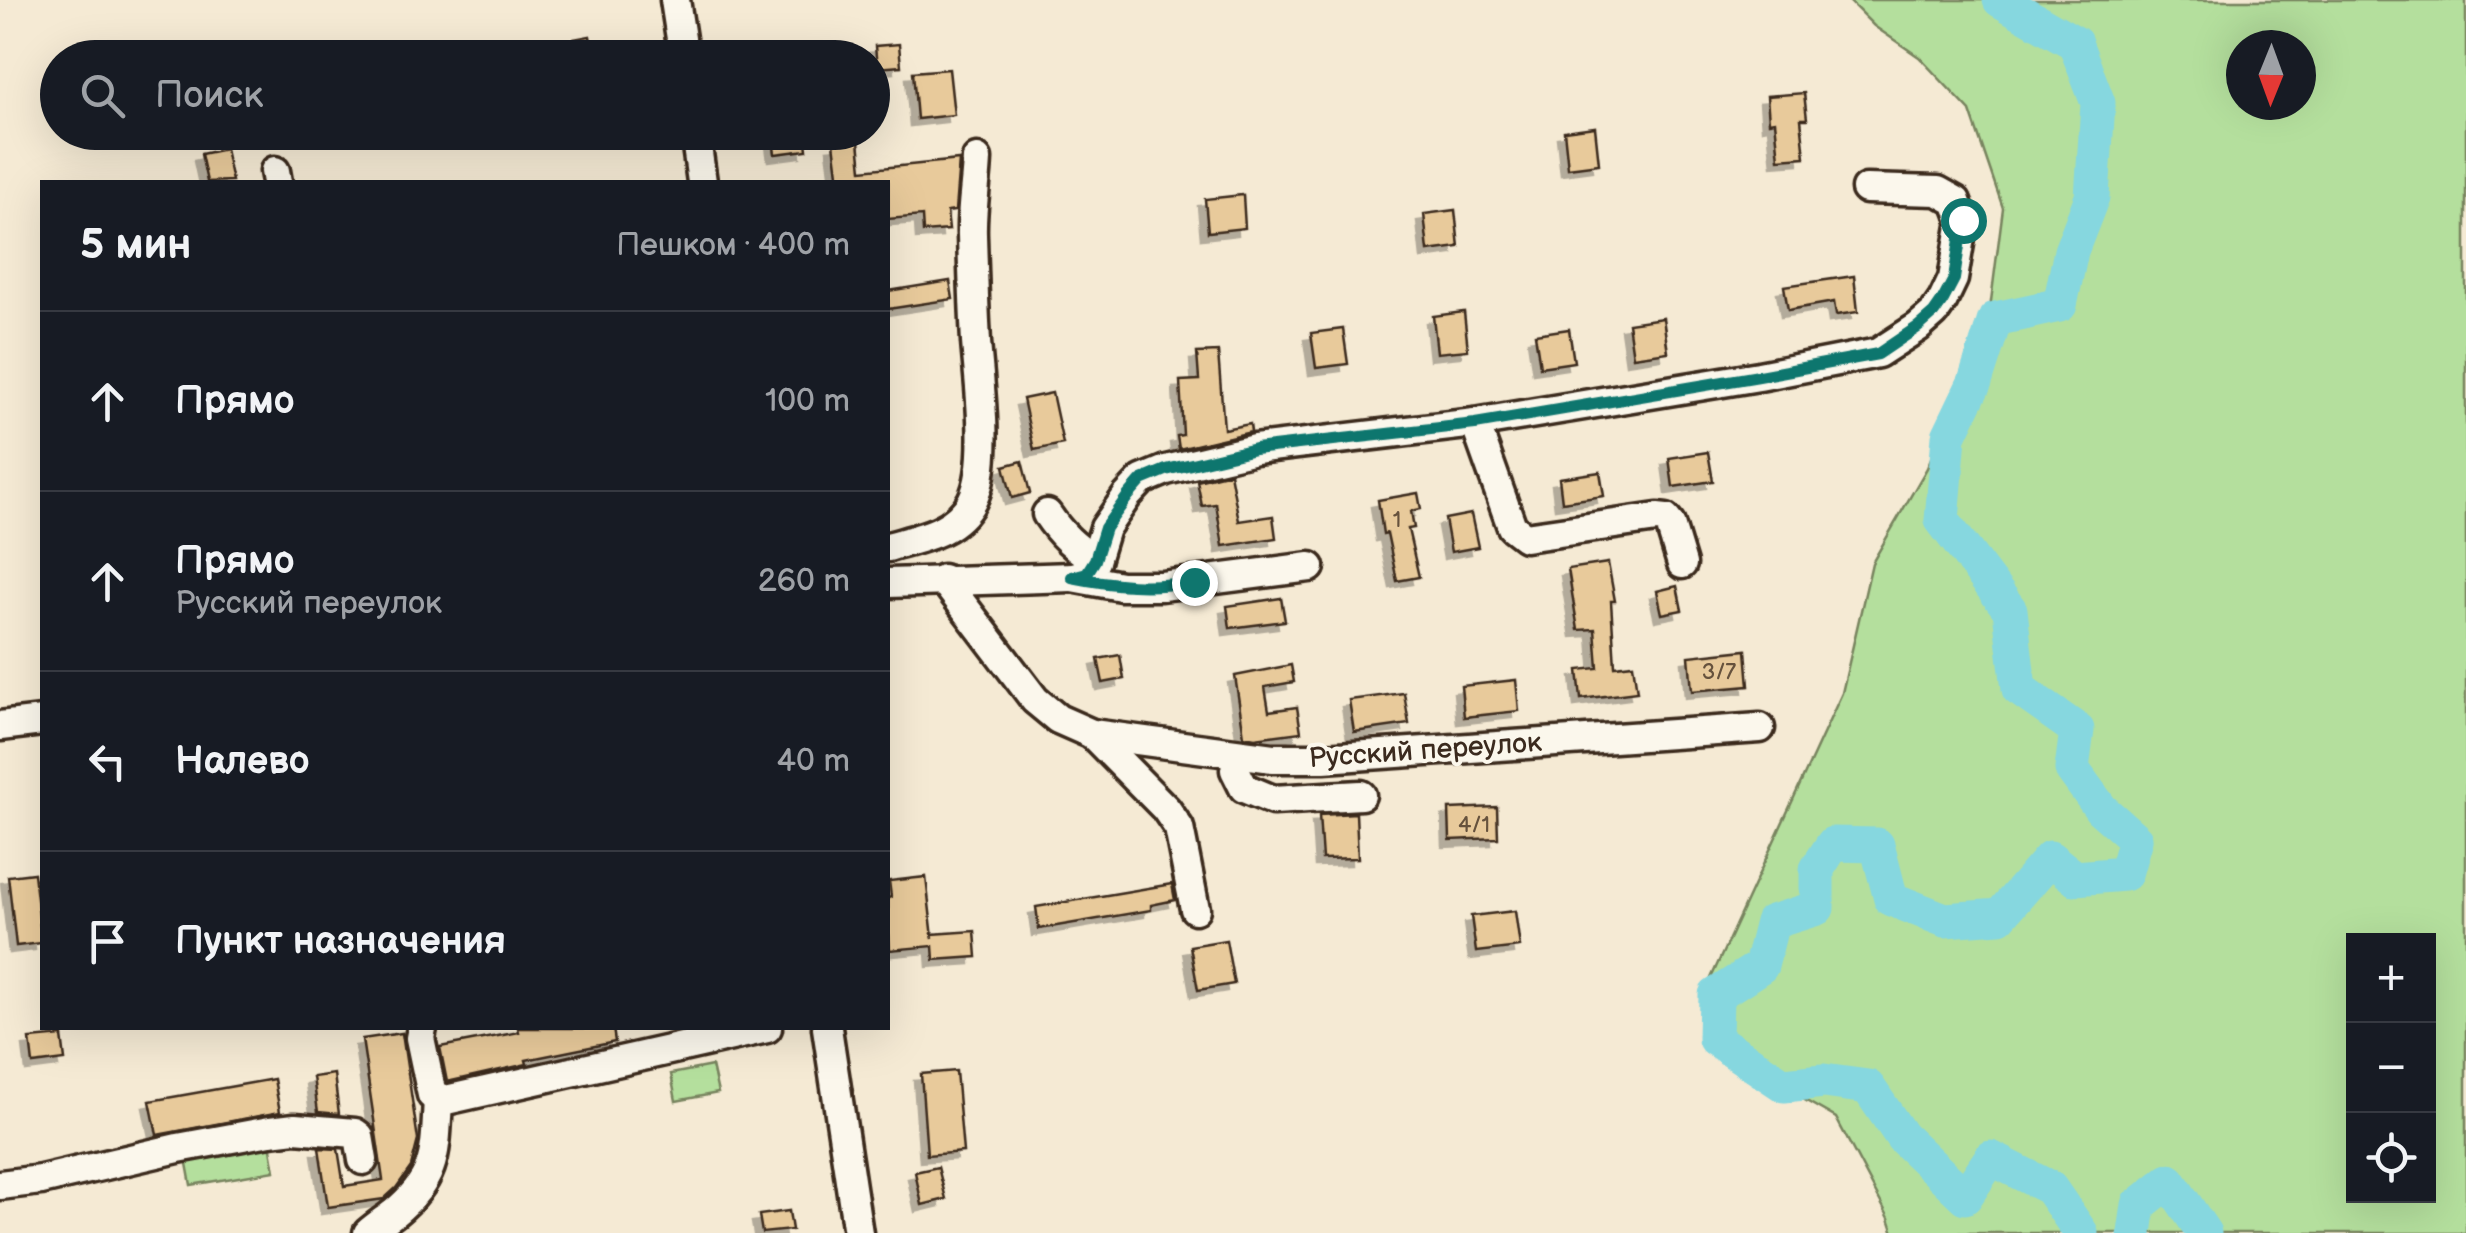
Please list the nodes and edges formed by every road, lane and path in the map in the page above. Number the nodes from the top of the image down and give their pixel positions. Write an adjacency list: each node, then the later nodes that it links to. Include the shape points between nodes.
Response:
1 (675, 0): 2 (street)
2 (681, 40)
3 (698, 150): 5 (street)
4 (977, 158): 9 (street, via 972,240 978,482 954,523)
5 (702, 180)
6 (1866, 188): 7 (street, via 1938,191 1956,201 1963,220 1954,279 1943,300 1878,354)
7 (1475, 424): 10 (street, via 1517,533 1666,519); 12 (street, via 1255,449 1166,470 1142,480 1128,496)
8 (1047, 514): 12 (street)
9 (890, 546)
10 (1682, 564)
11 (1310, 566): 12 (street, via 1162,586 1121,586)
12 (1084, 569): 13 (street)
13 (943, 579): 14 (street); 18 (street, via 1036,700)
14 (890, 583)
15 (40, 720): 16 (street)
16 (0, 726)
17 (1760, 728): 18 (street, Русский переулок, via 1324,758 1273,758)
18 (1092, 734): 21 (street, via 1174,820)
19 (1235, 770): 20 (street, via 1244,788 1273,800)
20 (1361, 795)
21 (1195, 909)
22 (422, 1030): 25 (street, via 432,1095)
23 (758, 1030): 25 (street)
24 (827, 1030): 29 (street)
25 (438, 1098): 28 (street, via 428,1175)
26 (363, 1160): 27 (street, via 355,1132 294,1128)
27 (0, 1184)
28 (368, 1233)
29 (858, 1233)

